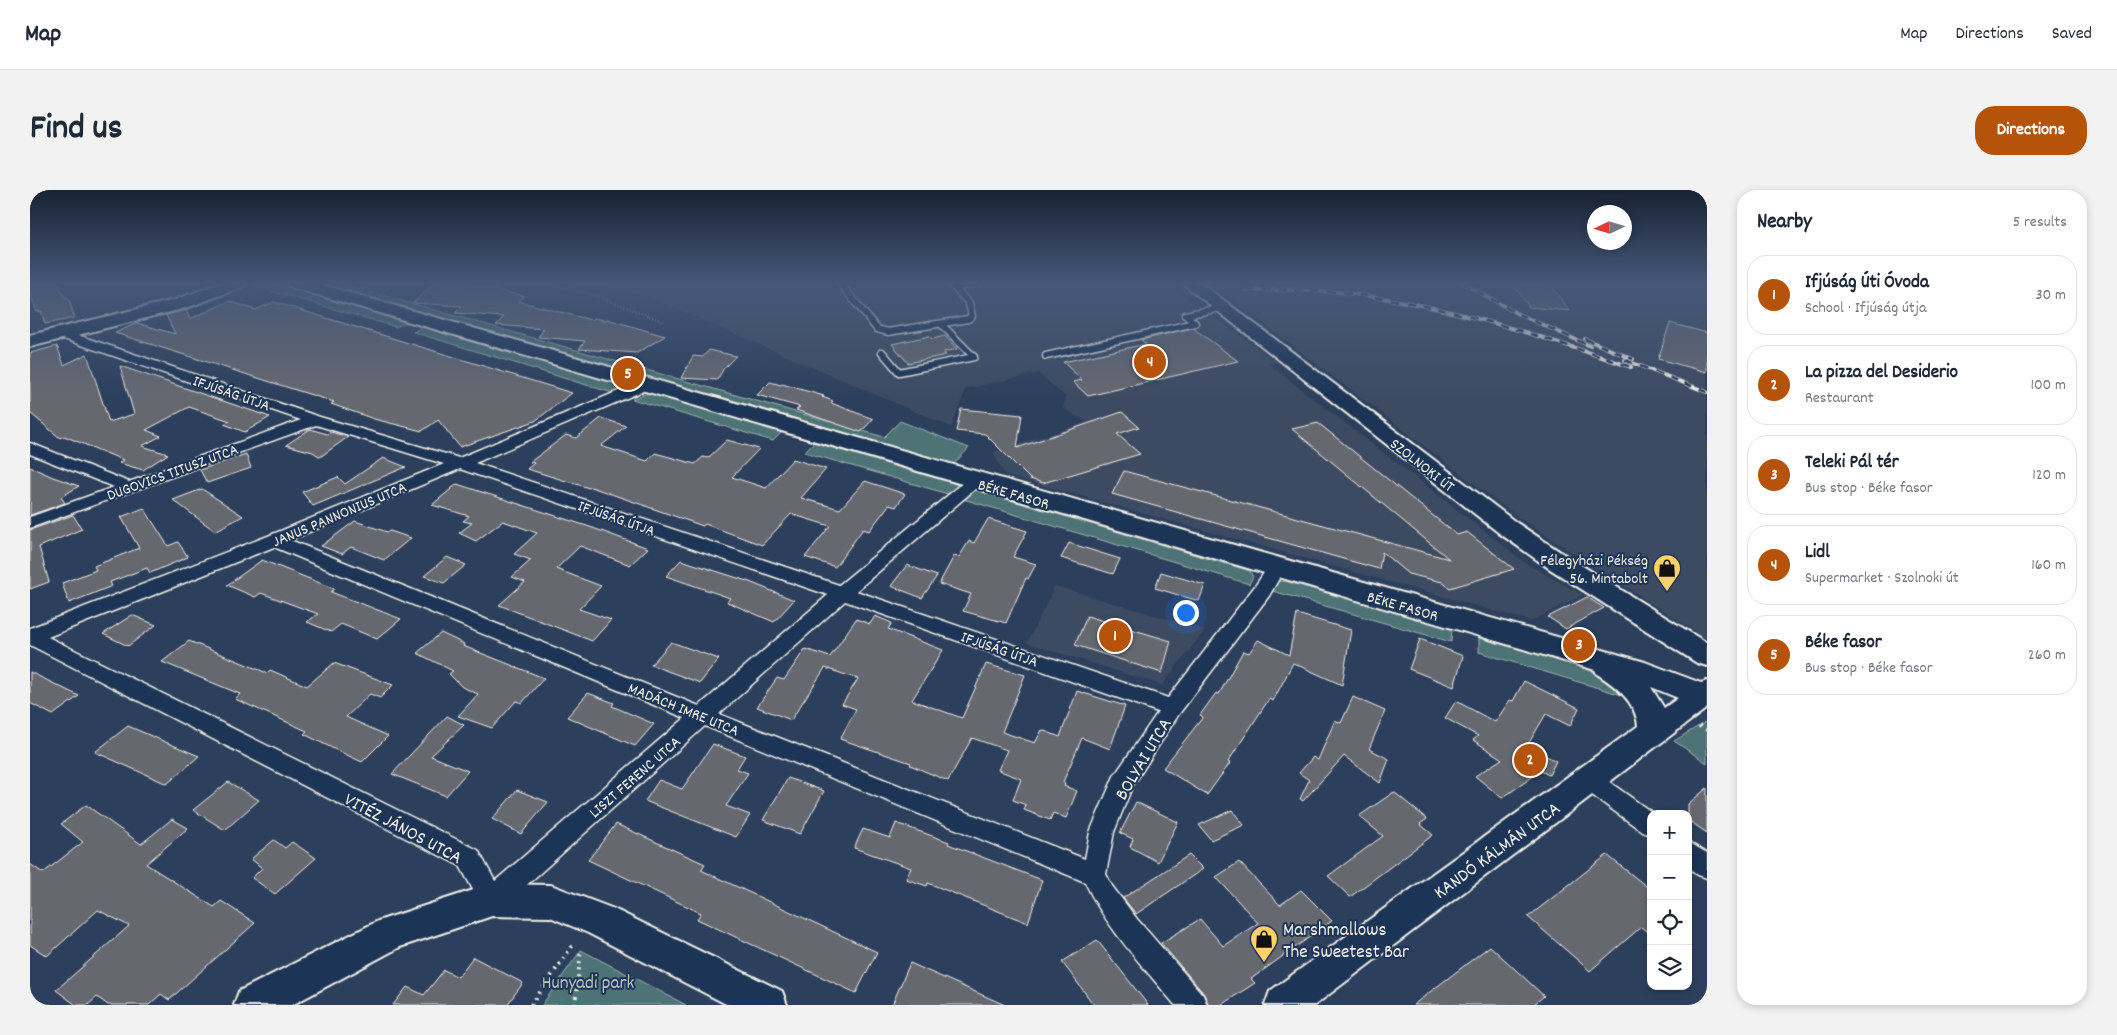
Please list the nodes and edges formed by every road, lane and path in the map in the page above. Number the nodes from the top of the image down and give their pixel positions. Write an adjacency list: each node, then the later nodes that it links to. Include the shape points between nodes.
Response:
1 (110, 321): 8 (street)
2 (427, 321): 12 (street, BÉKE FASOR)
3 (871, 321): 7 (lane, via 877,329 892,332)
4 (957, 321): 7 (lane)
5 (1193, 321): 11 (lane, via 1195,323)
6 (1237, 321): 24 (street, SZOLNOKI ÚT, via 1508,528 1559,564 1666,630 1682,651)
7 (941, 324): 10 (lane, via 974,357 899,372)
8 (60, 333): 9 (street); 13 (street, IFJÚSÁG ÚTJA)
9 (30, 341)
10 (882, 352)
11 (1046, 356)
12 (645, 385): 15 (street, JANUS PANNONIUS UTCA); 16 (street, BÉKE FASOR)
13 (315, 420): 15 (street, IFJÚSÁG ÚTJA); 17 (street, DUGOVICS TITUSZ UTCA)
14 (30, 448): 17 (street)
15 (459, 463): 19 (street, JANUS PANNONIUS UTCA); 21 (street, IFJÚSÁG ÚTJA)
16 (975, 481): 20 (street, BÉKE FASOR); 21 (street, LISZT FERENC UTCA)
17 (128, 487): 18 (street, DUGOVICS TITUSZ UTCA)
18 (30, 523)
19 (274, 540): 22 (street, JANUS PANNONIUS UTCA); 28 (street, MADÁCH IMRE UTCA)
20 (1276, 568): 23 (street, BÉKE FASOR); 27 (street, BOLYAI UTCA)
21 (842, 593): 27 (street, IFJÚSÁG ÚTJA); 28 (street, LISZT FERENC UTCA)
22 (30, 636): 37 (street, VITÉZ JÁNOS UTCA, via 469,858)
23 (1595, 660): 25 (street, BÉKE FASOR); 31 (street, via 1628,682 1644,700 1651,710)
24 (1698, 661): 25 (street, via 1678,674); 26 (street, SZOLNOKI ÚT)
25 (1645, 673): 26 (street, BÉKE FASOR)
26 (1705, 695): 31 (street, KANDÓ KÁLMÁN UTCA)
27 (1172, 708): 36 (street, BOLYAI UTCA, via 1122,783 1102,832)
28 (702, 716): 36 (street, MADÁCH IMRE UTCA); 37 (street, LISZT FERENC UTCA)
29 (1698, 725): 30 (path)
30 (1707, 730)
31 (1654, 732): 32 (street, KANDÓ KÁLMÁN UTCA)
32 (1589, 780): 33 (street); 45 (street, KANDÓ KÁLMÁN UTCA)
33 (1647, 822)
34 (1691, 855): 35 (street)
35 (1707, 867)
36 (1094, 874): 44 (street, via 1103,894 1128,928)
37 (492, 900): 40 (street, LISZT FERENC UTCA, via 391,933); 43 (street, via 551,900 601,921)
38 (573, 946): 41 (path)
39 (581, 950): 42 (path)
40 (253, 1005)
41 (531, 1005)
42 (576, 1005)
43 (768, 1005)
44 (1193, 1005)
45 (1284, 1005)

